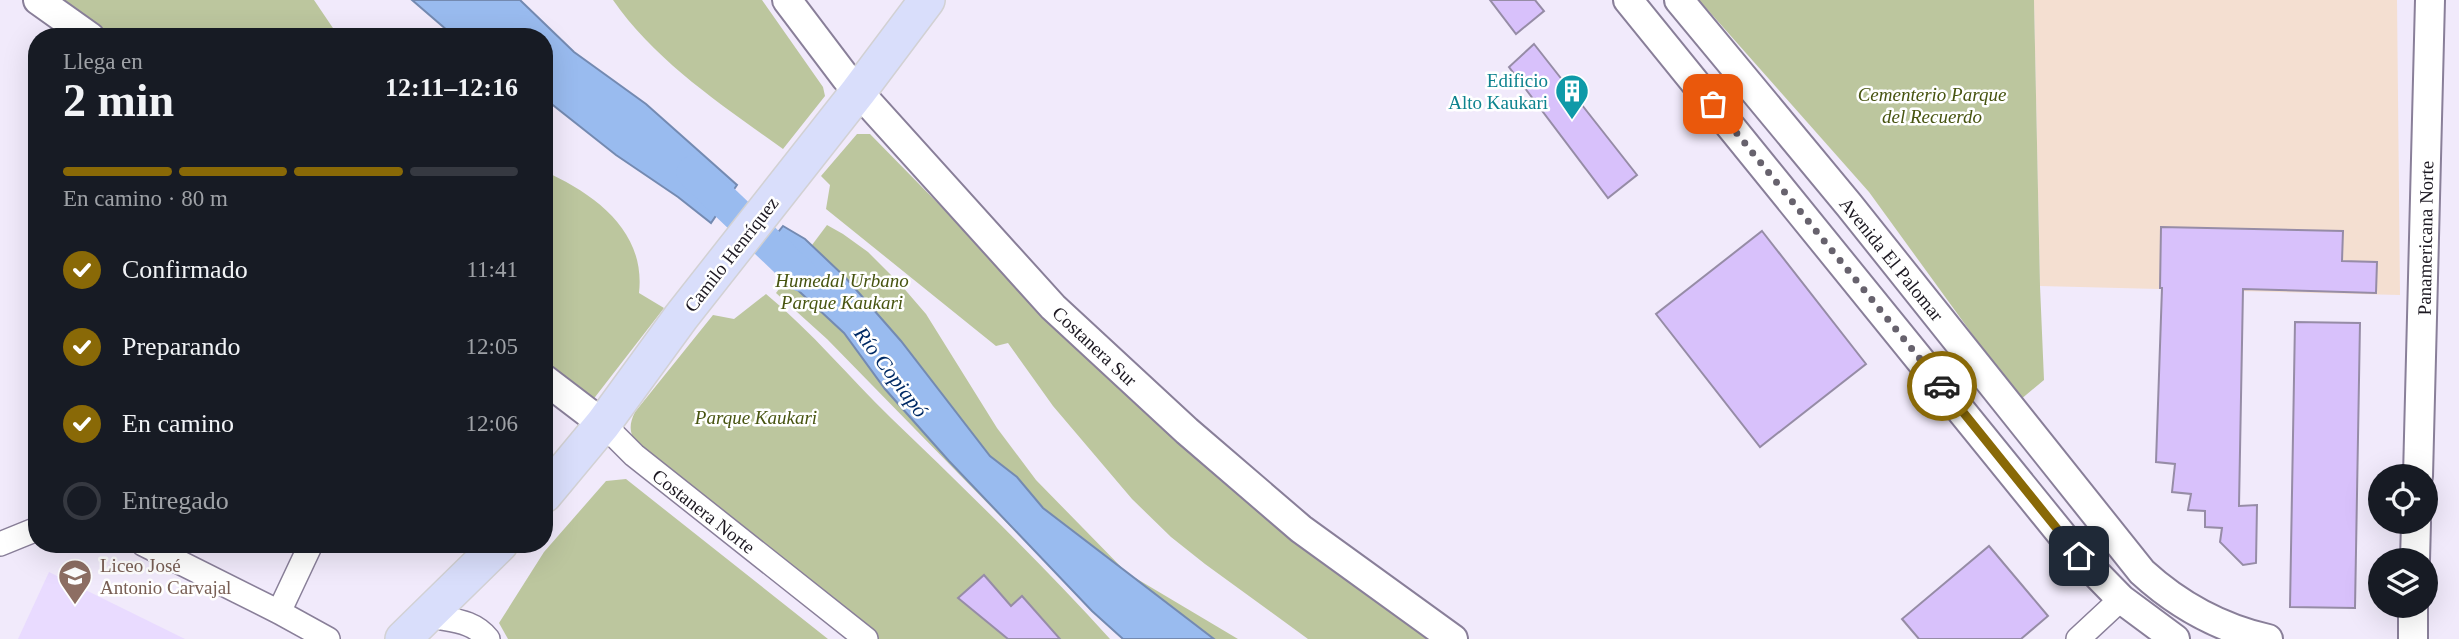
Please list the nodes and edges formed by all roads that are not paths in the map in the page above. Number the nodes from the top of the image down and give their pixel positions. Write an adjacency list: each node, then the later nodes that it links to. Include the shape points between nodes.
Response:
1 (38, 0): 7 (street)
2 (787, 0): 8 (street, Costanera Sur)
3 (1628, 0): 9 (street)
4 (1679, 0): 10 (street, Avenida El Palomar)
5 (2430, 0): 13 (street, Panamericana Norte)
6 (924, 4): 8 (main road, Camilo Henríquez)
7 (77, 28)
8 (858, 92): 12 (main road, Camilo Henríquez); 28 (street, Costanera Sur, via 1053,307 1158,405 1301,529)
9 (1936, 379): 10 (street, via 1963,385); 21 (street, via 2079,556)
10 (1989, 381): 31 (street, Avenida El Palomar, via 2150,579 2211,619)
11 (553, 386): 12 (street, Costanera Norte)
12 (603, 424): 14 (main road, Camilo Henríquez); 27 (street, Costanera Norte, via 634,455)
13 (2418, 464)
14 (553, 484)
15 (28, 533): 16 (street)
16 (0, 544)
17 (161, 553): 22 (street)
18 (307, 553): 22 (street)
19 (492, 553): 24 (main road)
20 (498, 553): 24 (main road)
21 (2121, 599): 29 (street); 30 (street)
22 (279, 612): 25 (street)
23 (2413, 618): 32 (street)
24 (428, 629): 26 (street, via 469,622)
25 (328, 639)
26 (488, 639)
27 (866, 639)
28 (1453, 639)
29 (2078, 639)
30 (2175, 639)
31 (2268, 639)
32 (2413, 639)

